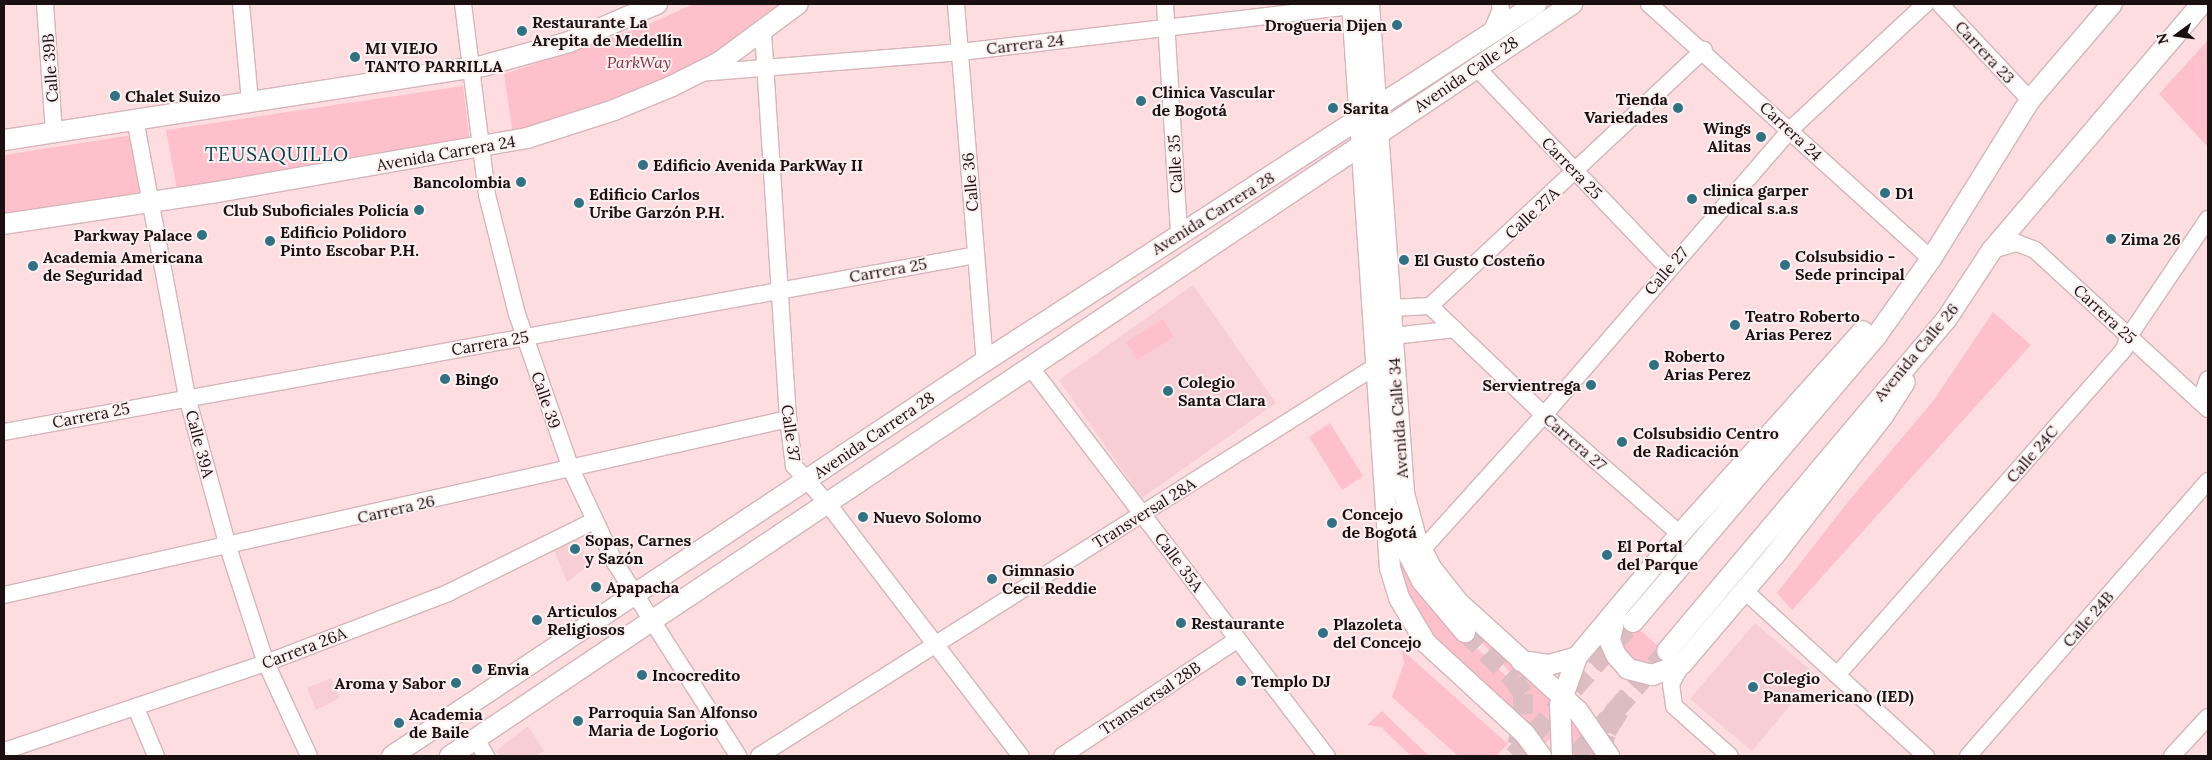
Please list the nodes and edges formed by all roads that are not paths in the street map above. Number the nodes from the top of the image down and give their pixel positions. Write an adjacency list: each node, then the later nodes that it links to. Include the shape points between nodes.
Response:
1 (45, 4): 31 (street, Calle 39B)
2 (241, 4): 27 (street)
3 (464, 4): 23 (street, Calle 39)
4 (657, 4): 23 (main road, via 569,42)
5 (798, 4): 18 (main road, Avenida Carrera 24)
6 (956, 4): 21 (street, Calle 36)
7 (1165, 4): 17 (street, Calle 35)
8 (1358, 4): 17 (street, Carrera 24); 28 (main road, Avenida Calle 34)
9 (1500, 4): 19 (street, via 1501,10)
10 (1536, 4): 19 (main road, Avenida Calle 28)
11 (1572, 4): 22 (main road, Avenida Calle 28)
12 (1649, 4): 20 (street, Carrera 24)
13 (1925, 4): 30 (street, Calle 27)
14 (1940, 4): 26 (street, Carrera 23)
15 (2112, 4): 26 (main road)
16 (2202, 4): 41 (main road, Avenida Calle 26)
17 (1166, 28): 21 (street, Carrera 24); 40 (street, Calle 35)
18 (762, 32): 24 (street, Calle 37); 25 (main road, Avenida Carrera 24)
19 (1491, 33): 28 (main road, Avenida Calle 28)
20 (1704, 50): 30 (street, Carrera 24); 36 (street, Calle 27A)
21 (960, 52): 24 (street, Carrera 24); 42 (street, Calle 36)
22 (1476, 67): 32 (main road, Avenida Calle 28); 36 (street, Carrera 25)
23 (470, 68): 27 (main road); 35 (street, Calle 39)
24 (765, 68): 25 (street, Carrera 24); 45 (street, Calle 37)
25 (697, 74): 35 (main road, Avenida Carrera 24, via 614,110 527,138)
26 (2030, 100): 43 (main road)
27 (250, 101): 29 (main road)
28 (1368, 114): 32 (main road, Avenida Calle 34); 34 (main road, Avenida Calle 34); 40 (main road, Avenida Carrera 28)
29 (135, 119): 31 (main road); 37 (street, Calle 39A)
30 (1790, 130): 43 (street, Carrera 24); 44 (street, Calle 27)
31 (54, 132): 33 (main road)
32 (1378, 134): 34 (main road, Avenida Calle 28); 47 (main road, Avenida Calle 34)
33 (4, 140)
34 (1361, 146): 54 (main road, Avenida Calle 34); 55 (main road, Avenida Carrera 28)
35 (480, 148): 37 (main road, Avenida Carrera 24); 52 (street, Calle 39, via 494,224)
36 (1576, 172): 44 (street, Carrera 25); 46 (street, Calle 27A)
37 (151, 203): 39 (main road, Avenida Carrera 24); 57 (street, Calle 39A)
38 (2208, 219): 51 (street, Calle 24C)
39 (4, 224)
40 (1179, 234): 53 (main road, Avenida Carrera 28)
41 (1992, 250): 48 (main road, Avenida Calle 26); 51 (street, Carrera 25, via 2017,243 2035,250)
42 (976, 255): 45 (street, Carrera 25); 53 (street, Calle 36)
43 (1931, 259): 69 (main road); 77 (main road, via 1877,335)
44 (1668, 268): 59 (street, Calle 27)
45 (779, 290): 52 (street, Carrera 25); 60 (street, Calle 37)
46 (1430, 306): 47 (street); 49 (street, Carrera 27)
47 (1391, 308): 50 (main road, Avenida Calle 34)
48 (1946, 320): 72 (main road, via 1883,416); 82 (main road, Avenida Calle 26)
49 (1455, 329): 50 (street); 59 (street, Carrera 27)
50 (1393, 336): 71 (main road, Avenida Calle 34, via 1404,493)
51 (2129, 336): 58 (street, Carrera 25); 85 (street, Calle 24C, via 2124,350)
52 (525, 337): 57 (street, Carrera 25); 63 (street, Calle 39)
53 (985, 360): 65 (main road, Avenida Carrera 28)
54 (1376, 366): 62 (main road, Avenida Calle 34); 67 (street, Transversal 28A)
55 (1031, 368): 66 (main road, Avenida Carrera 28); 67 (street, Calle 35A)
56 (2208, 379): 58 (street)
57 (187, 397): 61 (street, Carrera 25); 70 (street, Calle 39A)
58 (2204, 405)
59 (1544, 415): 69 (street, Carrera 27); 71 (street, Calle 27)
60 (788, 418): 63 (street, Carrera 26); 65 (street, Calle 37, via 792,458)
61 (4, 432)
62 (1384, 462): 78 (main road, via 1391,506 1410,560 1436,599); 102 (main road, Avenida Calle 34, via 1390,568 1411,623 1426,643 1525,734)
63 (571, 469): 68 (street, Calle 39); 70 (street, Carrera 26)
64 (2208, 481): 107 (street, Calle 24B)
65 (805, 482): 66 (street, Calle 37); 73 (main road, Avenida Carrera 28)
66 (828, 504): 76 (main road, Avenida Carrera 28); 80 (street, Calle 37)
67 (1142, 514): 79 (street, Calle 35A); 80 (street, Transversal 28A)
68 (594, 521): 73 (street, Calle 39); 84 (street, Carrera 26A, via 448,593)
69 (1680, 534): 75 (main road)
70 (228, 547): 74 (street, Carrera 26); 84 (street, Calle 39A)
71 (1421, 551): 83 (main road, Avenida Calle 34, via 1459,603)
72 (1745, 591): 82 (main road); 85 (street)
73 (634, 594): 76 (street, Calle 39); 94 (main road, Avenida Carrera 28)
74 (4, 595)
75 (1617, 610): 81 (main road); 82 (main road, via 1610,641 1616,655 1628,669 1652,675)
76 (652, 622): 89 (main road, Avenida Carrera 28); 97 (street, Calle 39)
77 (1633, 622)
78 (1465, 632)
79 (1238, 639): 100 (street, Transversal 28B); 101 (street, Calle 35A)
80 (937, 645): 98 (street, Transversal 28A); 99 (street, Calle 37)
81 (1577, 656): 83 (main road, via 1549,665); 86 (main road)
82 (1674, 658): 105 (street, via 1671,684 1674,706)
83 (1521, 661): 86 (main road, Avenida Calle 34)
84 (266, 663): 87 (street, Carrera 26A); 93 (street, Calle 39A)
85 (1837, 675): 106 (street)
86 (1562, 696): 103 (main road, via 1559,716); 104 (main road, Avenida Calle 34, via 1590,725)
87 (136, 708): 90 (street, Carrera 26A); 92 (street)
88 (2208, 718): 108 (street)
89 (476, 739): 95 (main road, Avenida Carrera 28); 96 (street)
90 (4, 751): 91 (street)
91 (6, 756)
92 (156, 756)
93 (309, 756)
94 (392, 756)
95 (450, 756)
96 (486, 756)
97 (738, 756)
98 (759, 756)
99 (1021, 756)
100 (1062, 756)
101 (1327, 756)
102 (1541, 756)
103 (1562, 756)
104 (1609, 756)
105 (1730, 756)
106 (1926, 756)
107 (1968, 756)
108 (2172, 756)

